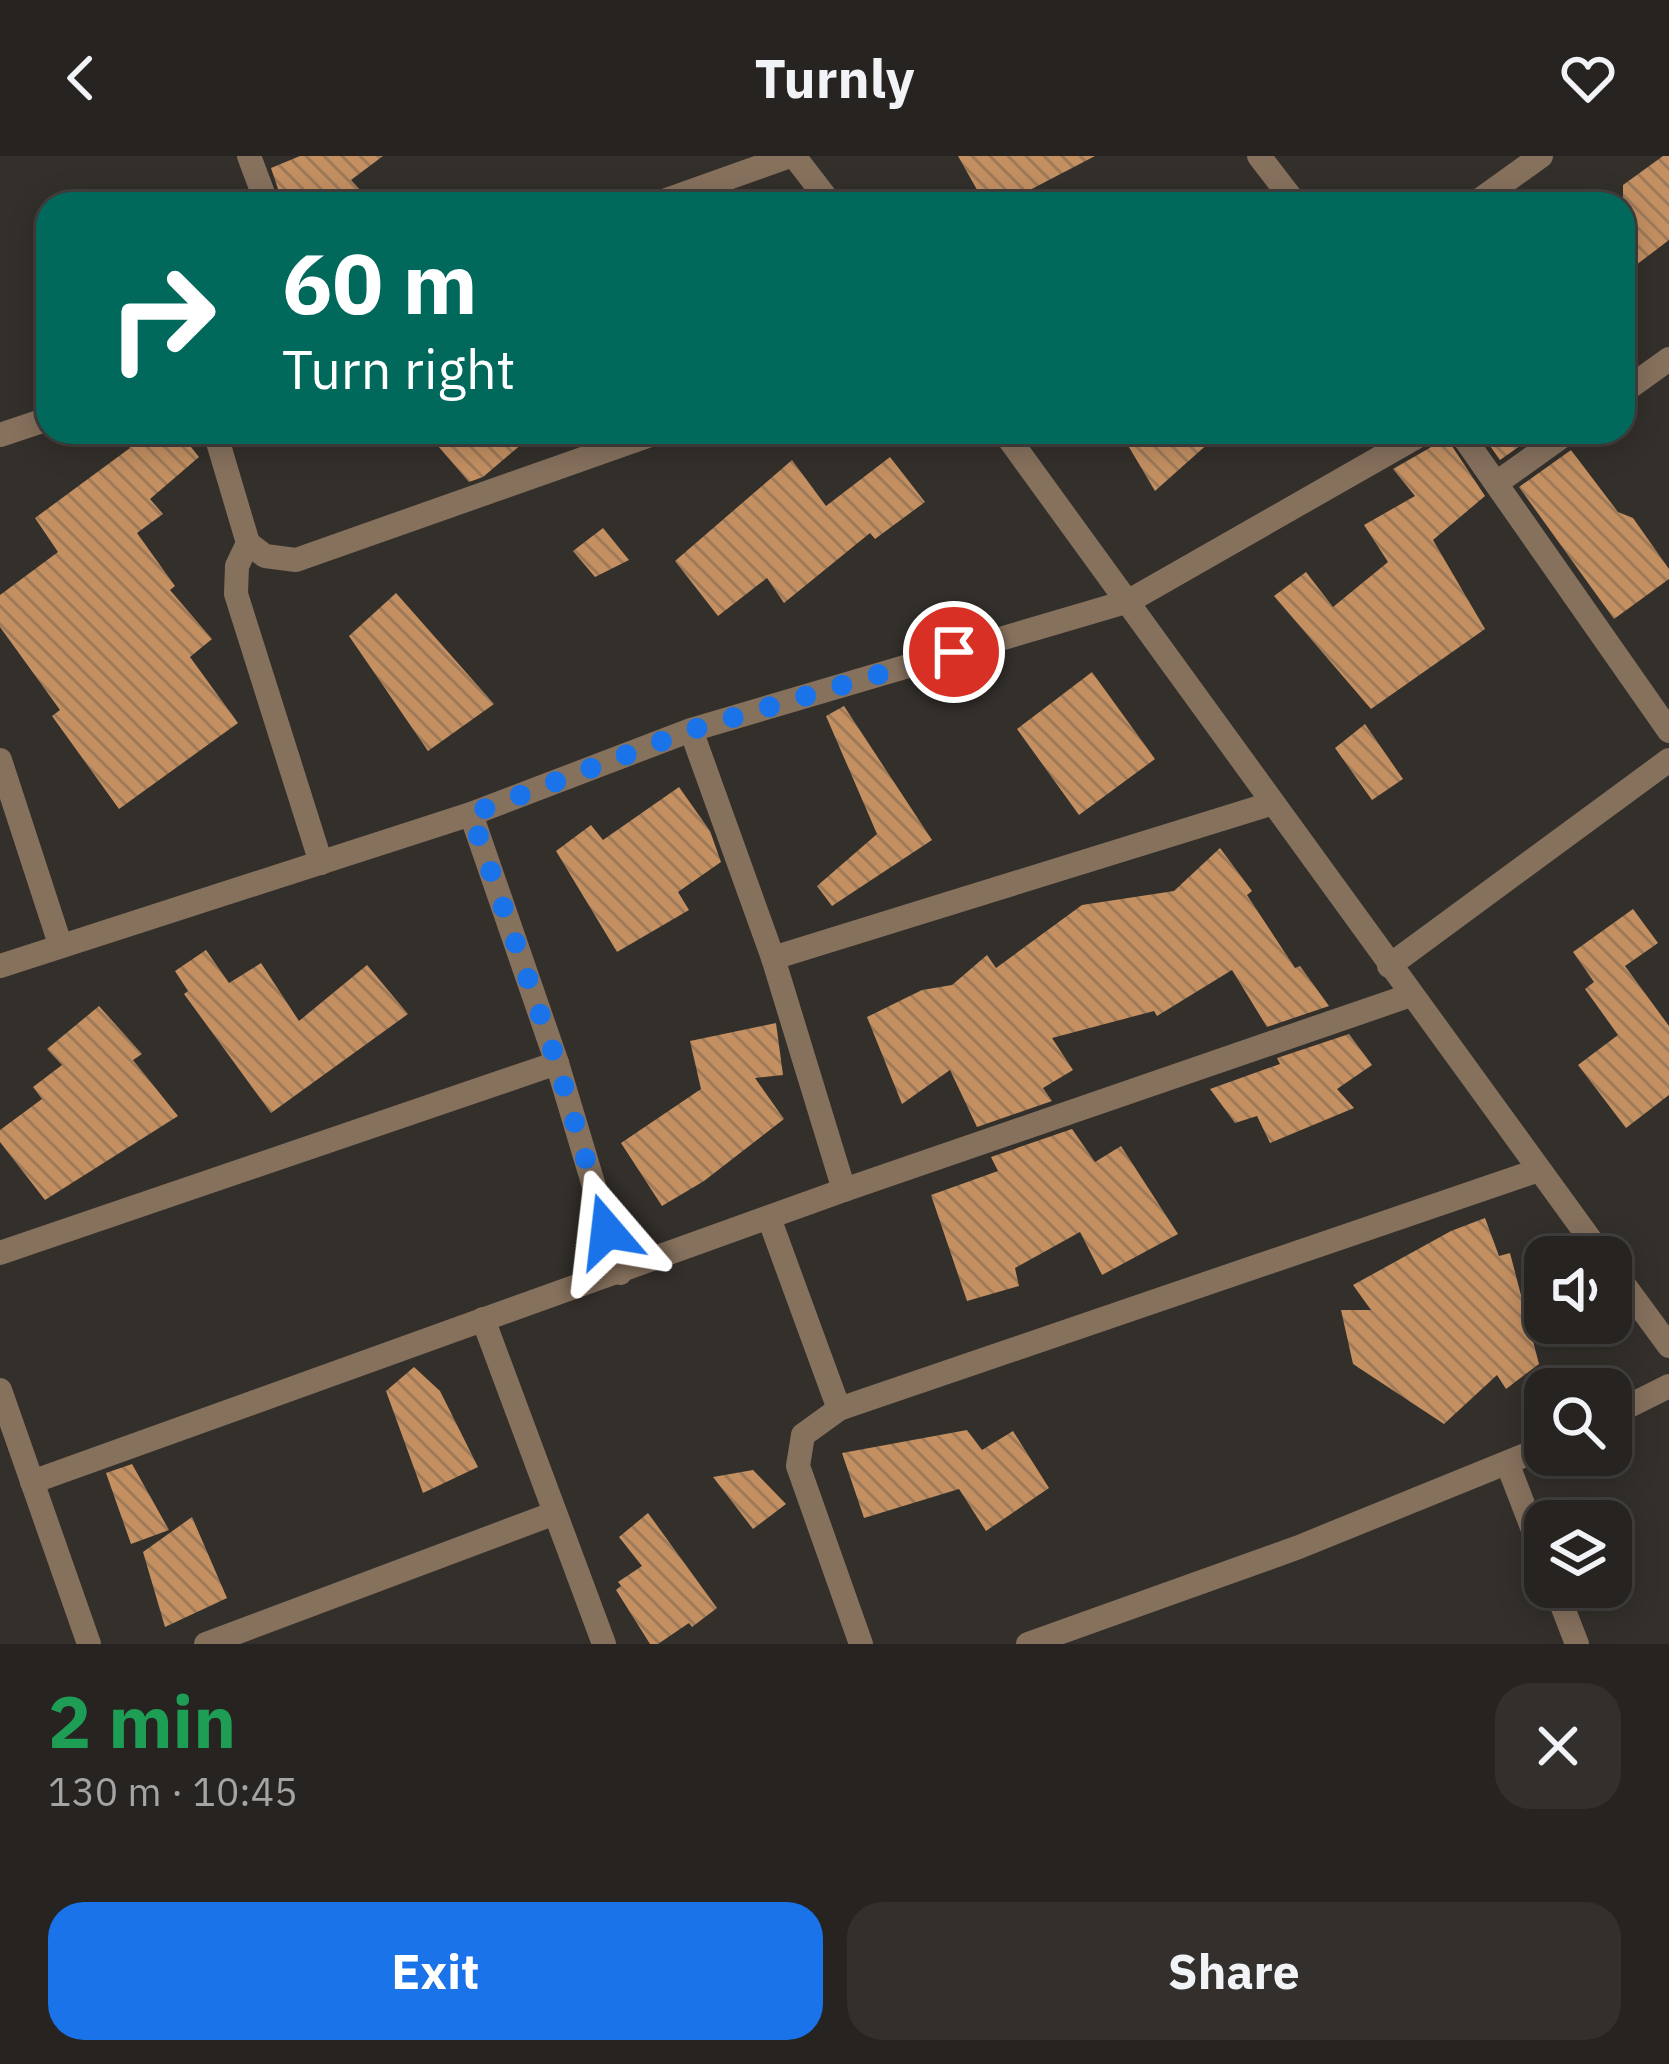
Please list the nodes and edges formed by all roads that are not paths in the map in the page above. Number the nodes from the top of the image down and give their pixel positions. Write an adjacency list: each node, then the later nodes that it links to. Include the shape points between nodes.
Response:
1 (250, 156): 5 (street)
2 (792, 156): 6 (street); 7 (street)
3 (1259, 156): 8 (street)
4 (1541, 156): 9 (street)
5 (263, 192)
6 (689, 192)
7 (821, 192)
8 (1287, 192)
9 (1491, 192)
10 (1669, 359): 11 (street)
11 (1635, 383)
12 (36, 422): 13 (street)
13 (0, 435)
14 (218, 444): 21 (street)
15 (625, 444): 21 (street, via 296,560 265,556)
16 (1013, 444): 22 (street)
17 (1404, 444): 22 (street)
18 (1469, 444): 20 (street)
19 (1551, 444): 20 (street)
20 (1498, 482): 24 (street)
21 (248, 543): 29 (street, via 236,594)
22 (1129, 601): 23 (street); 27 (street)
23 (691, 730): 28 (street); 31 (street)
24 (1669, 730)
25 (0, 760): 30 (street)
26 (1669, 760): 33 (street)
27 (1270, 804): 31 (street); 33 (street)
28 (471, 814): 29 (street); 35 (street)
29 (321, 863): 30 (street)
30 (60, 944): 32 (street)
31 (773, 958): 37 (street)
32 (0, 966)
33 (1389, 966): 34 (street)
34 (1411, 995): 36 (street); 37 (street)
35 (557, 1063): 40 (street); 41 (street)
36 (1539, 1170): 39 (street); 48 (street)
37 (844, 1190): 38 (street)
38 (769, 1218): 41 (street); 48 (street)
39 (1588, 1236)
40 (0, 1253)
41 (620, 1274): 43 (street)
42 (1632, 1296): 44 (street)
43 (483, 1319): 51 (street); 53 (street)
44 (1669, 1346)
45 (1669, 1385): 47 (street)
46 (0, 1390): 51 (street)
47 (1632, 1404)
48 (838, 1408): 59 (street, via 802,1435 798,1466)
49 (1524, 1458): 50 (street)
50 (1508, 1465): 52 (street); 55 (street)
51 (32, 1482): 56 (street)
52 (1524, 1507)
53 (555, 1513): 57 (street); 58 (street)
54 (1563, 1608): 60 (street)
55 (1039, 1642)
56 (89, 1644)
57 (206, 1644)
58 (604, 1644)
59 (861, 1644)
60 (1577, 1644)

